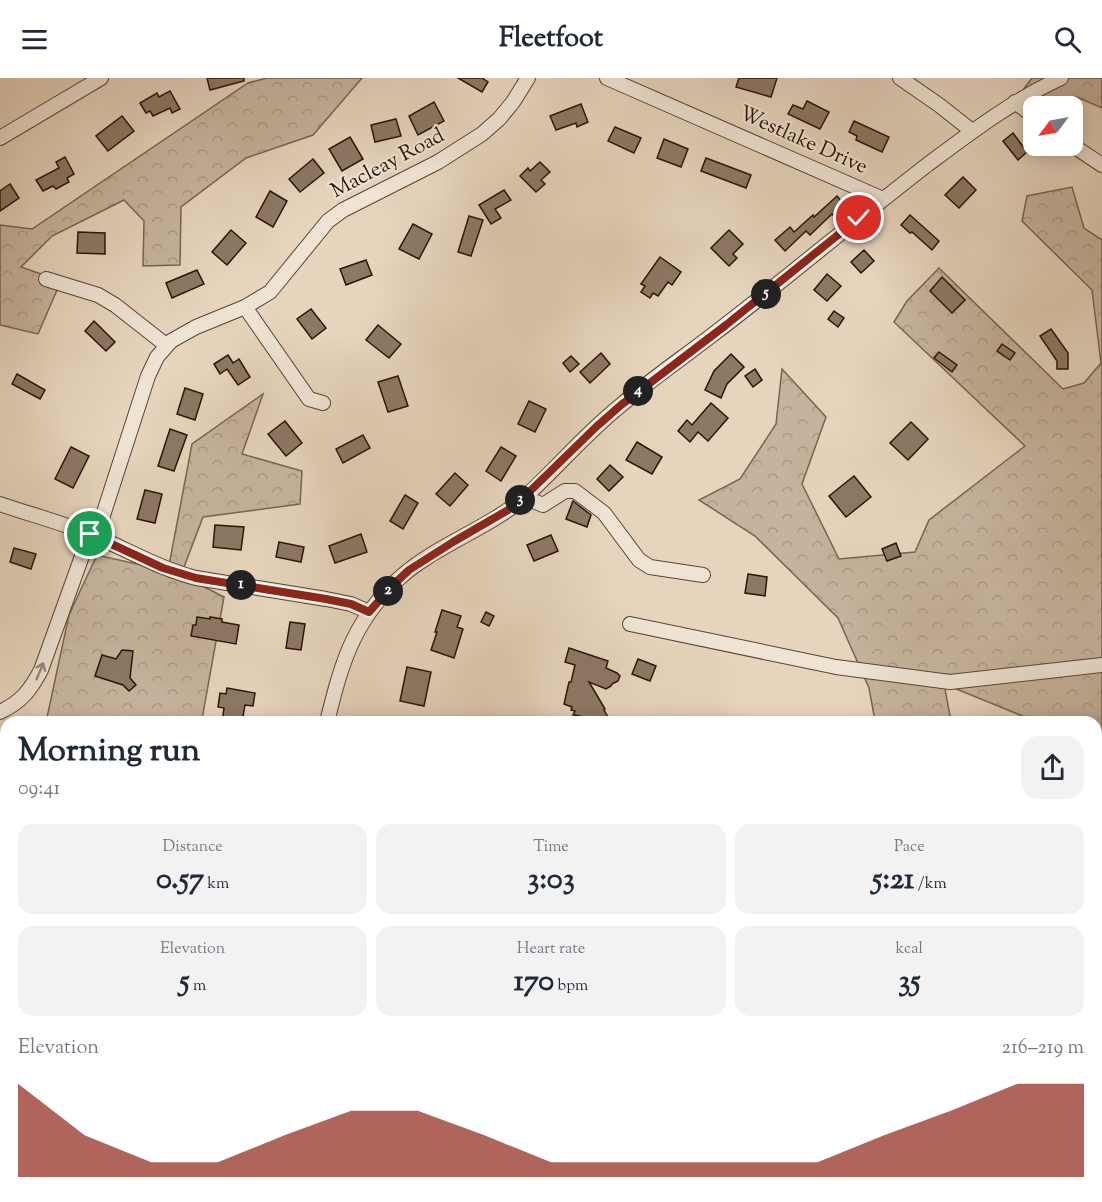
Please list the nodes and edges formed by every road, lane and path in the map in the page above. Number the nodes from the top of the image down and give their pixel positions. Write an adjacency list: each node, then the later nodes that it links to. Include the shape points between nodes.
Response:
1 (101, 78): 9 (street)
2 (528, 78): 14 (street, Macleay Road, via 513,102 482,134 328,221 270,292)
3 (607, 78): 12 (street, Westlake Drive)
4 (900, 78): 8 (street)
5 (1061, 78): 6 (street)
6 (1015, 102): 7 (street); 8 (street)
7 (1023, 108)
8 (972, 131): 12 (street)
9 (0, 138)
10 (1083, 152): 11 (street)
11 (1102, 165)
12 (883, 199): 17 (street, via 621,405)
13 (46, 279): 15 (street, via 99,295)
14 (245, 307): 15 (street, Macleay Road, via 196,327); 16 (street, via 309,399)
15 (166, 345): 19 (street, Macleay Road, via 148,376)
16 (323, 403)
17 (524, 497): 20 (street, via 543,505 565,491 575,492 604,513 639,560 650,567); 21 (street, via 409,570)
18 (0, 504): 19 (street)
19 (93, 536): 21 (street, via 178,574 326,599); 24 (street, Macleay Road, one-way to 19, via 14,705 34,684)
20 (703, 575)
21 (369, 612): 25 (street, via 346,654 334,691)
22 (630, 624): 23 (street, via 836,667 950,682)
23 (1102, 665)
24 (0, 712)
25 (331, 716)

